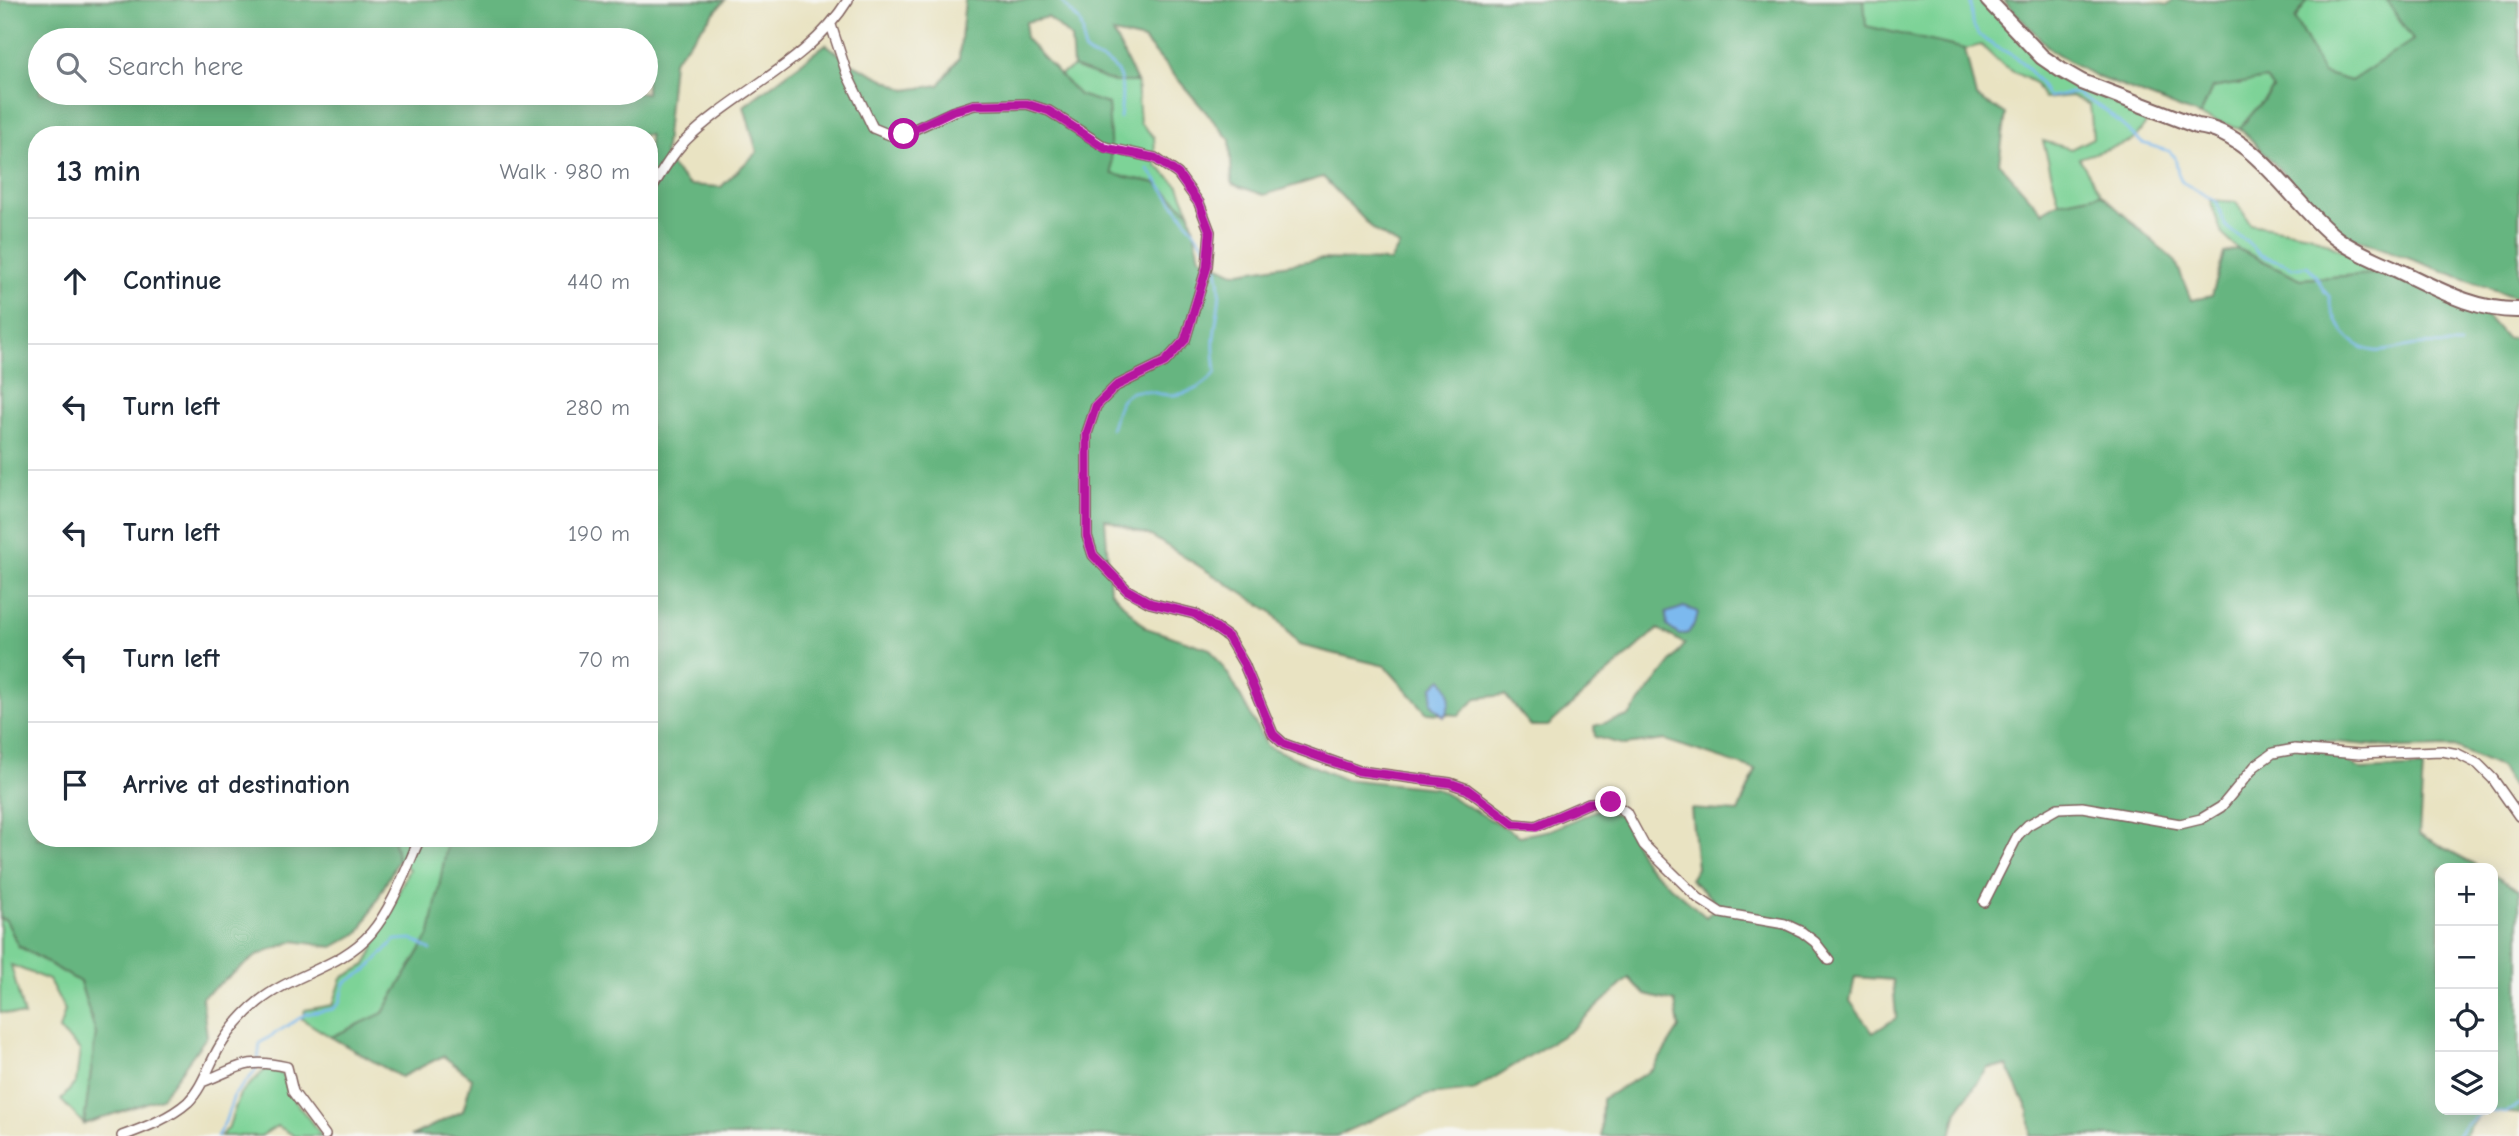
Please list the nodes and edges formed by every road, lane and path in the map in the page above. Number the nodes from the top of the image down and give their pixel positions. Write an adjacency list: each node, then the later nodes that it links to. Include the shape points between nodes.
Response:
1 (848, 0): 3 (street)
2 (1988, 0): 5 (main road, via 2042,57 2082,82 2225,133 2255,156 2337,239 2357,251 2468,303)
3 (831, 25): 4 (street, via 685,141); 9 (street, via 847,74 873,128 890,135 904,134 974,105 1027,104 1049,111 1105,148 1155,158 1178,174 1199,203 1210,232 1207,267 1185,340 1165,362 1116,386 1096,406 1087,433 1087,536 1093,555 1127,590 1150,603 1195,614 1228,637 1273,734 1284,744 1359,771 1467,789 1514,824 1536,826 1589,803 1611,802 1626,812 1644,845 1698,898 1720,913 1785,924 1815,943)
4 (658, 178)
5 (2519, 310)
6 (2519, 817): 8 (street, via 2493,779 2458,754 2295,749 2273,753 2255,766 2221,807 2201,819 2180,824 2082,807 2058,808 2018,835)
7 (416, 847): 10 (street, via 373,931 342,956 256,1004 230,1031)
8 (1984, 902)
9 (1829, 960)
10 (202, 1082): 11 (street, via 253,1062 287,1067 293,1092); 12 (street, via 189,1101 171,1114)
11 (325, 1135)
12 (122, 1136)

